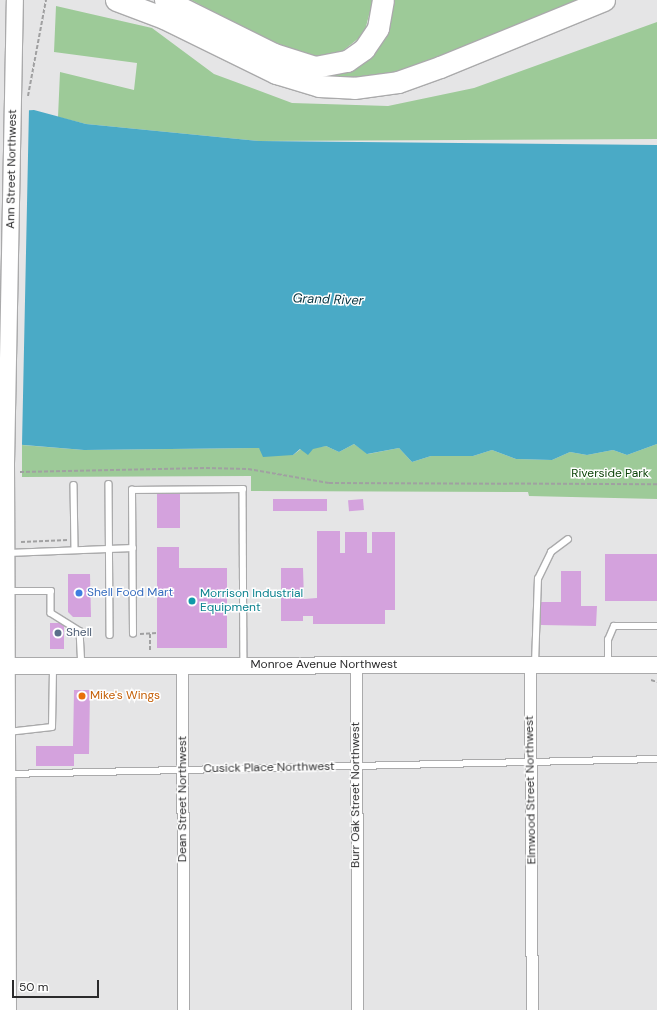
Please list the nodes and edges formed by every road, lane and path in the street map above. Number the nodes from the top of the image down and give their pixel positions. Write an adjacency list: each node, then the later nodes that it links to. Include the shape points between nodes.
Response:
1 (15, 0): 12 (main road, Ann Street Northwest, via 6,463)
2 (46, 0): 7 (path)
3 (116, 0): 6 (highway, via 164,18 276,73 341,88 398,82)
4 (165, 0): 5 (highway, via 274,54 315,67 347,61 364,49 378,28)
5 (383, 0)
6 (604, 0)
7 (28, 102)
8 (20, 474): 10 (path, via 45,470 206,468 248,470 329,483)
9 (109, 484): 16 (lane)
10 (657, 484)
11 (74, 485): 13 (lane)
12 (3, 505): 19 (main road, Ann Street Northwest)
13 (75, 539): 15 (path); 18 (lane)
14 (568, 539): 34 (lane, via 551,552 538,579)
15 (21, 542)
16 (110, 548): 17 (lane); 18 (lane); 26 (lane)
17 (133, 548): 23 (lane); 31 (lane, via 132,490 243,490)
18 (75, 549): 19 (lane)
19 (6, 553): 20 (main road, Ann Street Northwest)
20 (3, 570): 21 (main road, Ann Street Northwest)
21 (3, 591): 29 (lane, via 51,591 51,613 80,631); 32 (main road, Ann Street Northwest)
22 (657, 626): 35 (lane, via 614,626 608,640)
23 (133, 634): 24 (path)
24 (150, 634): 25 (path); 27 (path)
25 (157, 634)
26 (110, 635)
27 (150, 652)
28 (53, 665): 29 (main road, Monroe Avenue Northwest); 32 (main road, Monroe Avenue Northwest); 37 (lane, via 52,727)
29 (82, 665): 30 (main road, Monroe Avenue Northwest)
30 (182, 665): 31 (main road, Monroe Avenue Northwest); 41 (street, Dean Street Northwest)
31 (244, 665): 33 (main road, Monroe Avenue Northwest)
32 (3, 666): 37 (main road, Ann Street Northwest)
33 (356, 666): 34 (main road, Monroe Avenue Northwest); 40 (street, Burr Oak Street Northwest)
34 (533, 666): 35 (main road, Monroe Avenue Northwest); 39 (street, Elmwood Street Northwest)
35 (608, 666): 36 (main road, Monroe Avenue Northwest)
36 (654, 667)
37 (7, 732): 42 (main road, Ann Street Northwest)
38 (657, 759): 39 (lane, Cusick Place Northwest)
39 (530, 762): 40 (lane, Cusick Place Northwest); 46 (street, Elmwood Street Northwest)
40 (356, 766): 41 (lane, Cusick Place Northwest); 45 (street, Burr Oak Street Northwest)
41 (183, 770): 42 (lane, Cusick Place Northwest); 44 (street, Dean Street Northwest)
42 (4, 774): 43 (main road, Ann Street Northwest)
43 (8, 1010)
44 (183, 1010)
45 (357, 1010)
46 (532, 1010)

